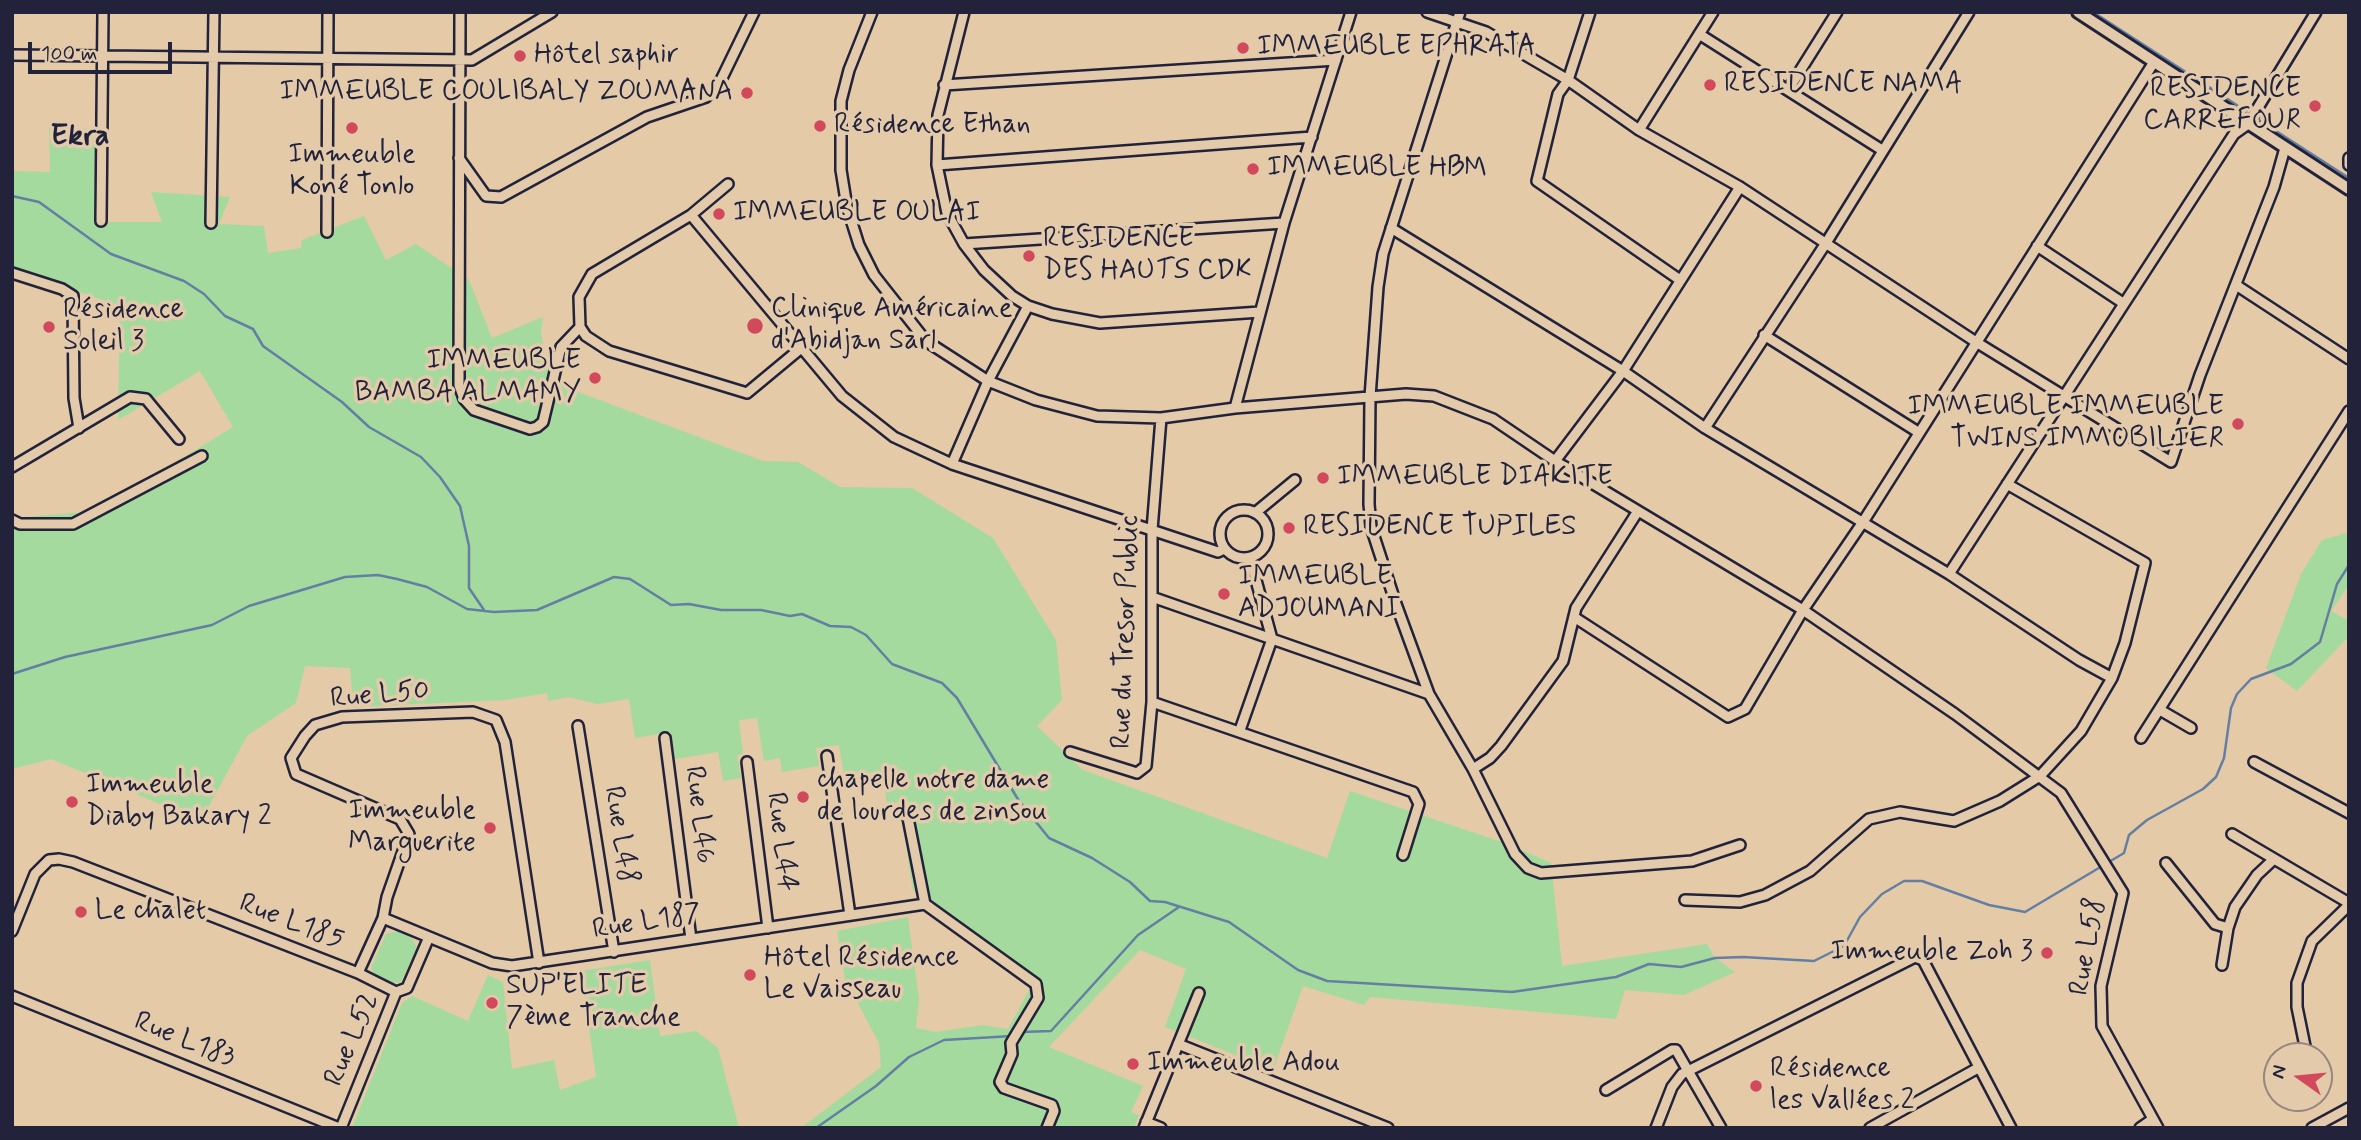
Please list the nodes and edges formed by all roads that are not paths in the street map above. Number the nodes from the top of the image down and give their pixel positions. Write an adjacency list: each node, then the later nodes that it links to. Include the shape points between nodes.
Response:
1 (103, 12): 21 (street)
2 (214, 12): 22 (street)
3 (328, 12): 23 (street)
4 (460, 12): 24 (street)
5 (552, 12): 24 (street, via 475,59)
6 (754, 12): 35 (street, via 722,80 706,97 647,117 501,197 486,196)
7 (873, 12): 63 (street, via 841,101 841,170 855,233 874,275 926,341)
8 (964, 12): 28 (street)
9 (1351, 12): 25 (street)
10 (1427, 12): 18 (street)
11 (1460, 12): 18 (street)
12 (1590, 12): 27 (street)
13 (1713, 12): 19 (street)
14 (1838, 12): 29 (street)
15 (1969, 12): 34 (street)
16 (2078, 12): 26 (street)
17 (2316, 12): 30 (street)
18 (1457, 23): 27 (street, via 1486,32); 46 (street)
19 (1699, 34): 29 (street); 31 (street)
20 (12, 55): 21 (street)
21 (103, 56): 22 (street); 43 (street)
22 (213, 57): 23 (street); 44 (street)
23 (326, 58): 24 (street); 47 (street)
24 (460, 60): 35 (street)
25 (1336, 60): 28 (street); 32 (street)
26 (2154, 62): 30 (street); 50 (street)
27 (1568, 80): 31 (street); 52 (street, via 1558,94 1537,181)
28 (944, 85): 37 (street, via 937,115)
29 (1788, 90): 34 (street)
30 (2248, 124): 33 (street); 54 (street, via 2234,134)
31 (1639, 130): 40 (street)
32 (1312, 137): 37 (street); 45 (street)
33 (2285, 148): 41 (street); 53 (street)
34 (1882, 150): 48 (street)
35 (458, 157): 57 (street, via 459,385 464,399 474,410 530,429 537,427 543,422 561,347)
36 (2349, 158): 38 (street)
37 (937, 165): 49 (street, via 947,213)
38 (2349, 165)
39 (729, 184): 42 (street)
40 (1740, 187): 48 (street); 52 (street)
41 (2349, 189)
42 (691, 215): 57 (street, via 592,274 579,298); 60 (street)
43 (101, 221)
44 (211, 223)
45 (1284, 223): 49 (street); 56 (street)
46 (1391, 228): 62 (street); 65 (street, via 1378,287)
47 (327, 232)
48 (1826, 243): 58 (street); 59 (street)
49 (964, 244): 55 (street, via 984,270)
50 (2037, 246): 54 (street); 59 (street)
51 (12, 273): 69 (street, via 73,296 74,398)
52 (1680, 280): 62 (street)
53 (2236, 285): 61 (street); 64 (street, via 2171,462)
54 (2123, 303): 64 (street)
55 (1028, 306): 56 (street, via 1100,323); 63 (street)
56 (1260, 312): 66 (street)
57 (580, 327): 60 (street, via 586,336 618,355 747,393)
58 (1764, 335): 70 (street); 71 (street)
59 (1976, 342): 64 (street); 71 (street)
60 (800, 349): 75 (street, via 866,417 920,452)
61 (2349, 359)
62 (1622, 371): 70 (street); 74 (street)
63 (988, 381): 68 (street, via 1077,411); 75 (street)
64 (2065, 396): 78 (street)
65 (1370, 397): 66 (street); 74 (street, via 1421,394 1447,400 1493,419); 92 (street, via 1371,527)
66 (1235, 408): 68 (street)
67 (2349, 411): 94 (street)
68 (1161, 418): 83 (street, Rue du Tresor Public)
69 (79, 428): 72 (street, via 137,396 153,405); 76 (street)
70 (1705, 429): 82 (street)
71 (1918, 432): 82 (street)
72 (179, 439)
73 (202, 456): 81 (street, via 73,524)
74 (1555, 460): 79 (street)
75 (951, 464): 83 (street)
76 (12, 467)
77 (1295, 480): 80 (street)
78 (2007, 484): 86 (street); 91 (street, via 2145,564 2132,622)
79 (1638, 510): 88 (street); 89 (street)
80 (1255, 513): 84 (street, via 1239,510 1225,518 1219,533); 85 (street, via 1268,533 1263,548)
81 (12, 520)
82 (1863, 522): 86 (street); 88 (street)
83 (1152, 530): 84 (street, via 1218,552); 87 (street, Rue du Tresor Public)
84 (1224, 549): 85 (street, via 1236,557)
85 (1250, 558): 90 (street)
86 (1950, 574): 91 (street)
87 (1152, 597): 90 (street); 93 (street, Rue du Tresor Public)
88 (1803, 610): 89 (street, via 1745,709 1728,717); 105 (street)
89 (1574, 617): 104 (street, via 1563,661 1496,752)
90 (1272, 639): 92 (street); 97 (street)
91 (2112, 678): 105 (street, via 2081,730)
92 (1429, 694): 104 (street)
93 (1152, 702): 97 (street); 100 (street, Rue du Tresor Public, via 1142,771)
94 (2160, 710): 96 (street); 99 (street)
95 (578, 726): 123 (street, Rue L48)
96 (2191, 728)
97 (1240, 730): 110 (street, via 1413,792 1419,804)
98 (665, 738): 122 (street, Rue L46)
99 (2141, 738)
100 (1070, 752)
101 (827, 756): 116 (street)
102 (747, 762): 118 (street, Rue L44)
103 (2255, 762): 106 (street)
104 (1473, 769): 109 (street, via 1515,854 1528,868 1541,873 1692,861)
105 (2040, 776): 113 (street, via 2000,801 1954,821 1900,812 1870,819 1810,871 1752,900); 136 (street, Rue L58, via 2061,793 2121,885 2123,898 2101,986 2102,1026)
106 (2347, 808)
107 (908, 818): 114 (street)
108 (2232, 834): 111 (street)
109 (1740, 845)
110 (1402, 855)
111 (2274, 859): 115 (street); 119 (street, via 2246,889)
112 (2166, 863): 119 (street, via 2216,924)
113 (1685, 900)
114 (925, 904): 116 (street, Rue L187); 139 (street, via 1036,984 1038,998 1011,1043 1012,1054 1000,1082 1004,1088 1052,1105)
115 (2349, 904): 130 (street, via 2312,941 2297,984)
116 (850, 915): 118 (street, Rue L187)
117 (383, 918): 121 (street, Rue L187); 124 (street, Rue L50, via 407,844 406,825 296,774 291,758 294,749 315,725 327,720 486,714 496,720 505,742); 126 (street, Rue L50)
118 (768, 928): 122 (street, Rue L187)
119 (2228, 928): 125 (street)
120 (12, 931): 126 (street, Rue L185, via 35,874 49,860 74,862)
121 (429, 937): 124 (street, Rue L187, via 502,966); 127 (street, Rue L52, via 407,988)
122 (691, 939): 123 (street, Rue L187)
123 (614, 951): 124 (street, Rue L187)
124 (540, 963)
125 (2222, 965)
126 (358, 974): 127 (street, Rue L185)
127 (396, 992): 138 (street, Rue L52)
128 (1199, 993): 131 (street)
129 (12, 996): 138 (street, Rue L183)
130 (2304, 1042)
131 (1178, 1044): 137 (street); 141 (street)
132 (1978, 1068): 133 (street, via 1923,960 1915,957); 144 (street); 145 (street)
133 (1688, 1073): 134 (street, via 1679,1053 1672,1049); 142 (street, via 1676,1080); 143 (street)
134 (1606, 1090)
135 (2349, 1108): 147 (street)
136 (2156, 1124): 146 (street)
137 (1145, 1125): 140 (street)
138 (340, 1128)
139 (1047, 1128)
140 (1161, 1128)
141 (1388, 1128)
142 (1656, 1128)
143 (1721, 1128)
144 (1870, 1128)
145 (2011, 1128)
146 (2140, 1128)
147 (2312, 1128)

